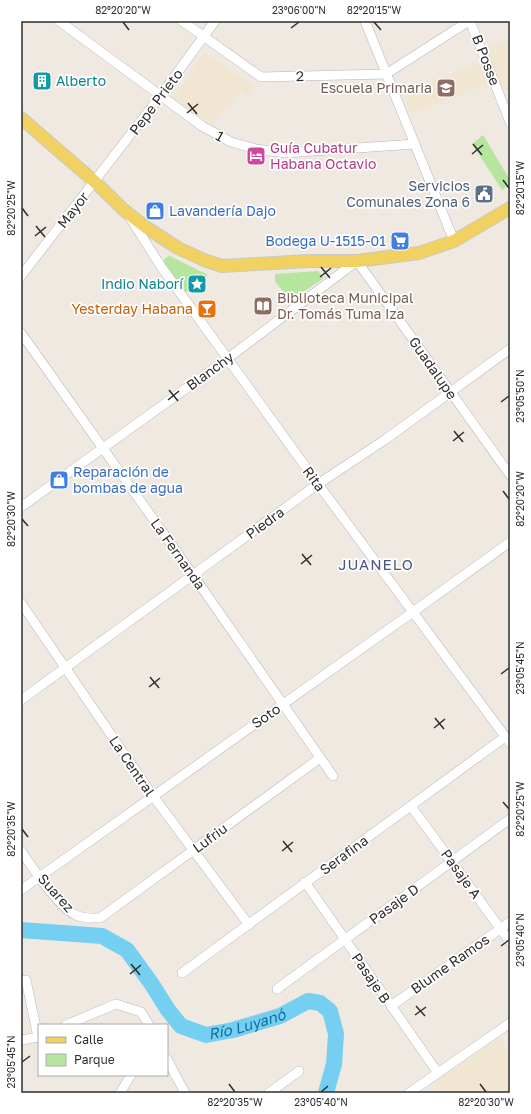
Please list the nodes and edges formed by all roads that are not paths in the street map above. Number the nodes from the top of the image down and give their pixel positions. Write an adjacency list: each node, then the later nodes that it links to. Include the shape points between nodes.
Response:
1 (59, 21): 8 (street, 1)
2 (182, 21): 6 (street, 2)
3 (215, 21): 6 (street, Pepe Prieto)
4 (365, 21): 7 (street)
5 (470, 21): 7 (street); 10 (street, B Posse)
6 (204, 36): 7 (street, 2, via 261,77); 8 (street, Pepe Prieto)
7 (386, 74): 11 (street)
8 (161, 95): 11 (street, 1, via 202,126 231,142 256,149 285,153); 12 (street, Pepe Prieto)
9 (21, 118): 12 (main road)
10 (510, 122)
11 (415, 144): 15 (street)
12 (95, 182): 14 (main road); 17 (street, Mayor)
13 (510, 208): 15 (main road)
14 (125, 211): 16 (main road, via 178,248 222,266); 20 (street, Rita)
15 (454, 241): 16 (main road, via 419,253)
16 (357, 261): 20 (street, Blanchy); 21 (street, Guadalupe)
17 (21, 276)
18 (21, 333): 22 (street, La Fernanda)
19 (510, 349): 21 (street, Piedra)
20 (227, 359): 22 (street, Blanchy); 24 (street, Rita)
21 (450, 391): 23 (street, Guadalupe); 24 (street, Piedra, via 386,439)
22 (103, 448): 25 (street, Blanchy); 27 (street, La Fernanda)
23 (510, 475)
24 (318, 484): 27 (street, Piedra); 29 (street, Rita)
25 (21, 507)
26 (510, 542): 29 (street, Soto)
27 (193, 575): 30 (street, Piedra); 32 (street, La Fernanda)
28 (21, 603): 30 (street, La Central)
29 (414, 612): 32 (street, Soto); 33 (street, Rita)
30 (65, 668): 31 (street, Piedra); 36 (street, La Central)
31 (21, 700)
32 (283, 704): 34 (street, La Fernanda); 36 (street, Soto)
33 (508, 740): 37 (street, Serafina)
34 (320, 758): 35 (street, La Fernanda); 39 (street, Lufriu)
35 (333, 776)
36 (153, 796): 39 (street, La Central); 42 (street, Soto)
37 (411, 806): 41 (street, Pasaje A); 43 (street, Serafina)
38 (510, 819): 41 (street, Pasaje D)
39 (194, 850): 45 (street, Lufriu); 47 (street, La Central)
40 (21, 851): 42 (street, Suarez)
41 (452, 861): 48 (street, Pasaje A); 49 (street, Pasaje D)
42 (40, 877): 44 (street, Soto); 45 (street, Suarez, via 60,903 75,915)
43 (305, 882): 47 (street, Serafina); 49 (street, Pasaje B)
44 (21, 890)
45 (100, 918)
46 (510, 922): 48 (street, Blume Ramos)
47 (249, 924): 51 (street, Serafina)
48 (501, 929): 50 (street, Pasaje A); 54 (street, Blume Ramos)
49 (345, 939): 53 (street, Pasaje D); 54 (street, Pasaje B)
50 (510, 942)
51 (182, 973)
52 (21, 981): 58 (street, via 26,980)
53 (277, 989)
54 (390, 1006): 63 (street, Pasaje B)
55 (510, 1023): 63 (street)
56 (68, 1024): 57 (street, via 116,1004 141,1012)
57 (147, 1024)
58 (38, 1033)
59 (38, 1037): 60 (street)
60 (21, 1040)
61 (168, 1061): 66 (street)
62 (299, 1072): 67 (street)
63 (438, 1073): 68 (street)
64 (130, 1076): 65 (street)
65 (120, 1093)
66 (185, 1093)
67 (269, 1093)
68 (409, 1093)

